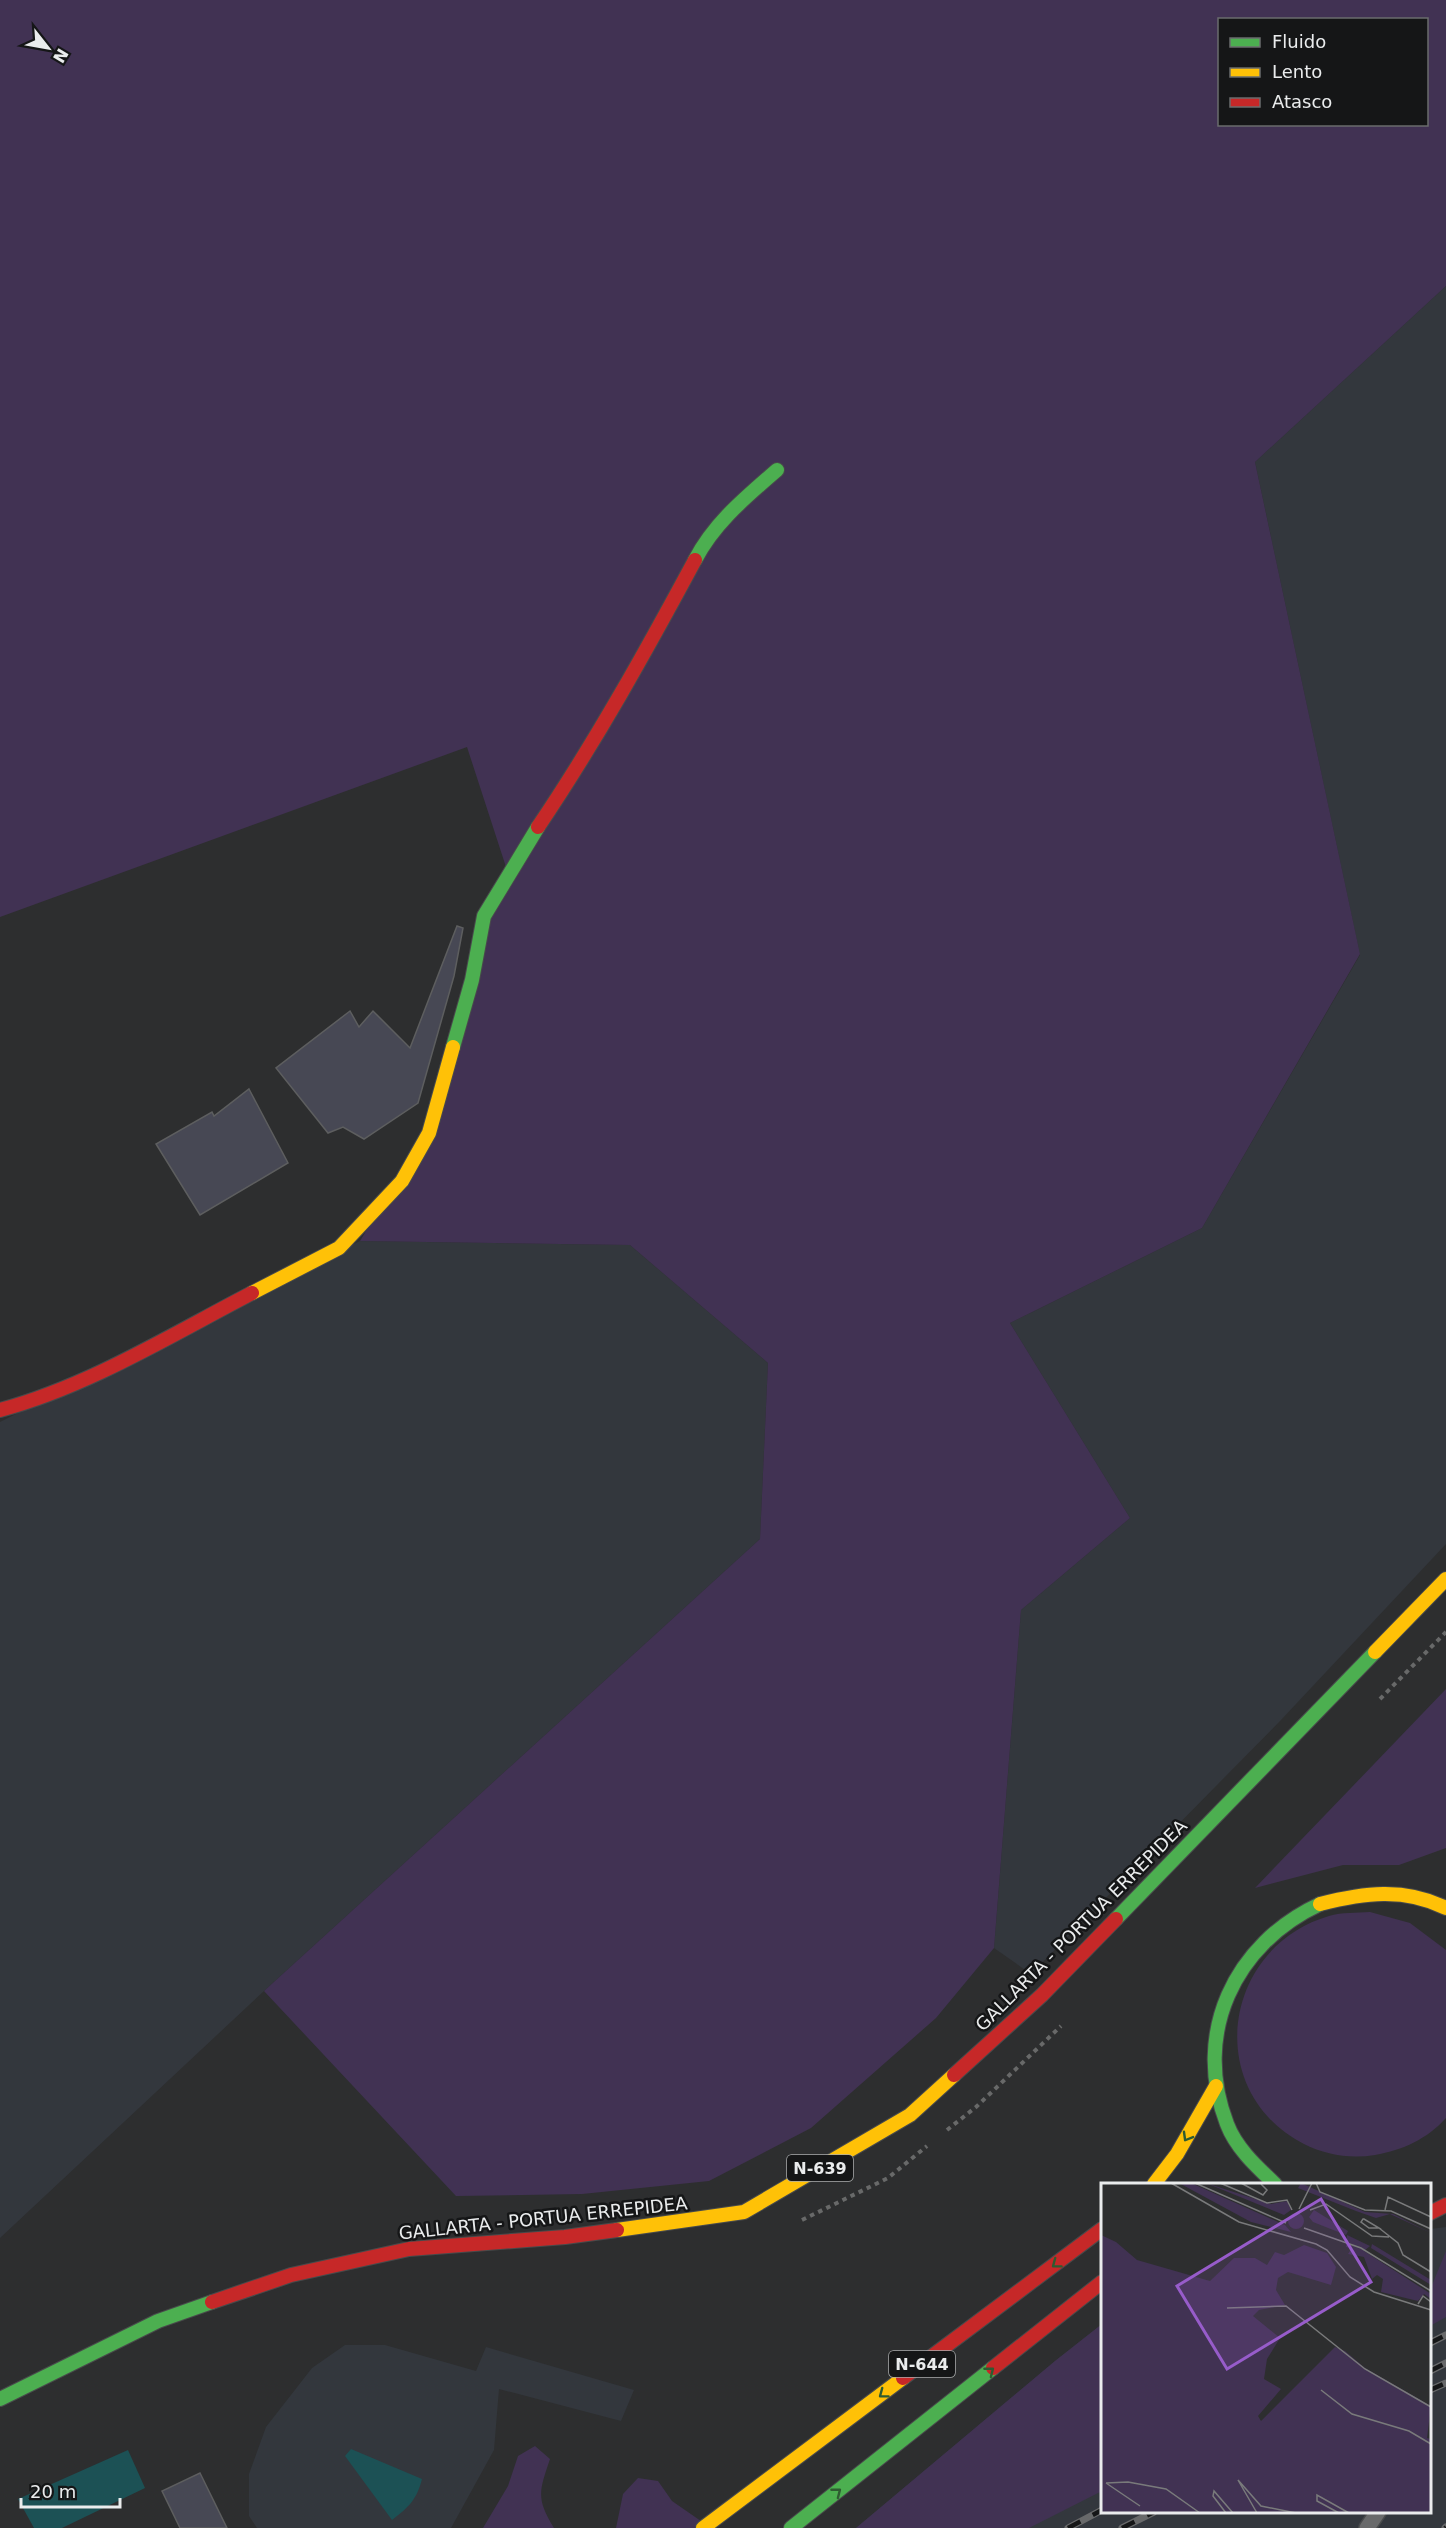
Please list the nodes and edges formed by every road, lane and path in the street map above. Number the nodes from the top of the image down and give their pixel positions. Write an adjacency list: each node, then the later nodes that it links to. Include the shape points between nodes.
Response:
1 (777, 470): 2 (main road, via 732,510 703,544 644,655 484,916 472,980 429,1133 402,1181 339,1248 90,1376 30,1402)
2 (0, 1410)
3 (1446, 1580): 20 (main road, GALLARTA - PORTUA ERREPIDEA / N-639, via 1042,1995 910,2115 744,2212 565,2237 409,2249 291,2275 158,2320)
4 (1446, 1632): 5 (path)
5 (1379, 1700)
6 (1436, 1887): 7 (main road)
7 (1409, 1895): 8 (main road); 10 (main road, via 1374,1892 1339,1897 1305,1909 1259,1944 1231,1983 1219,2016 1213,2051)
8 (1446, 1908)
9 (1064, 2024): 11 (path)
10 (1216, 2086): 13 (main road, one-way to 13, via 1177,2154); 14 (main road, via 1228,2125 1249,2160)
11 (941, 2135)
12 (932, 2142): 17 (path, via 888,2178)
13 (1155, 2183)
14 (1274, 2183)
15 (1446, 2205): 16 (main road)
16 (1431, 2212)
17 (797, 2222)
18 (1101, 2230): 22 (main road, N-644, one-way to 22)
19 (1101, 2283): 23 (main road, N-644, one-way to 19)
20 (0, 2399)
21 (1377, 2513): 24 (lane)
22 (703, 2528)
23 (791, 2528)
24 (1367, 2528)

